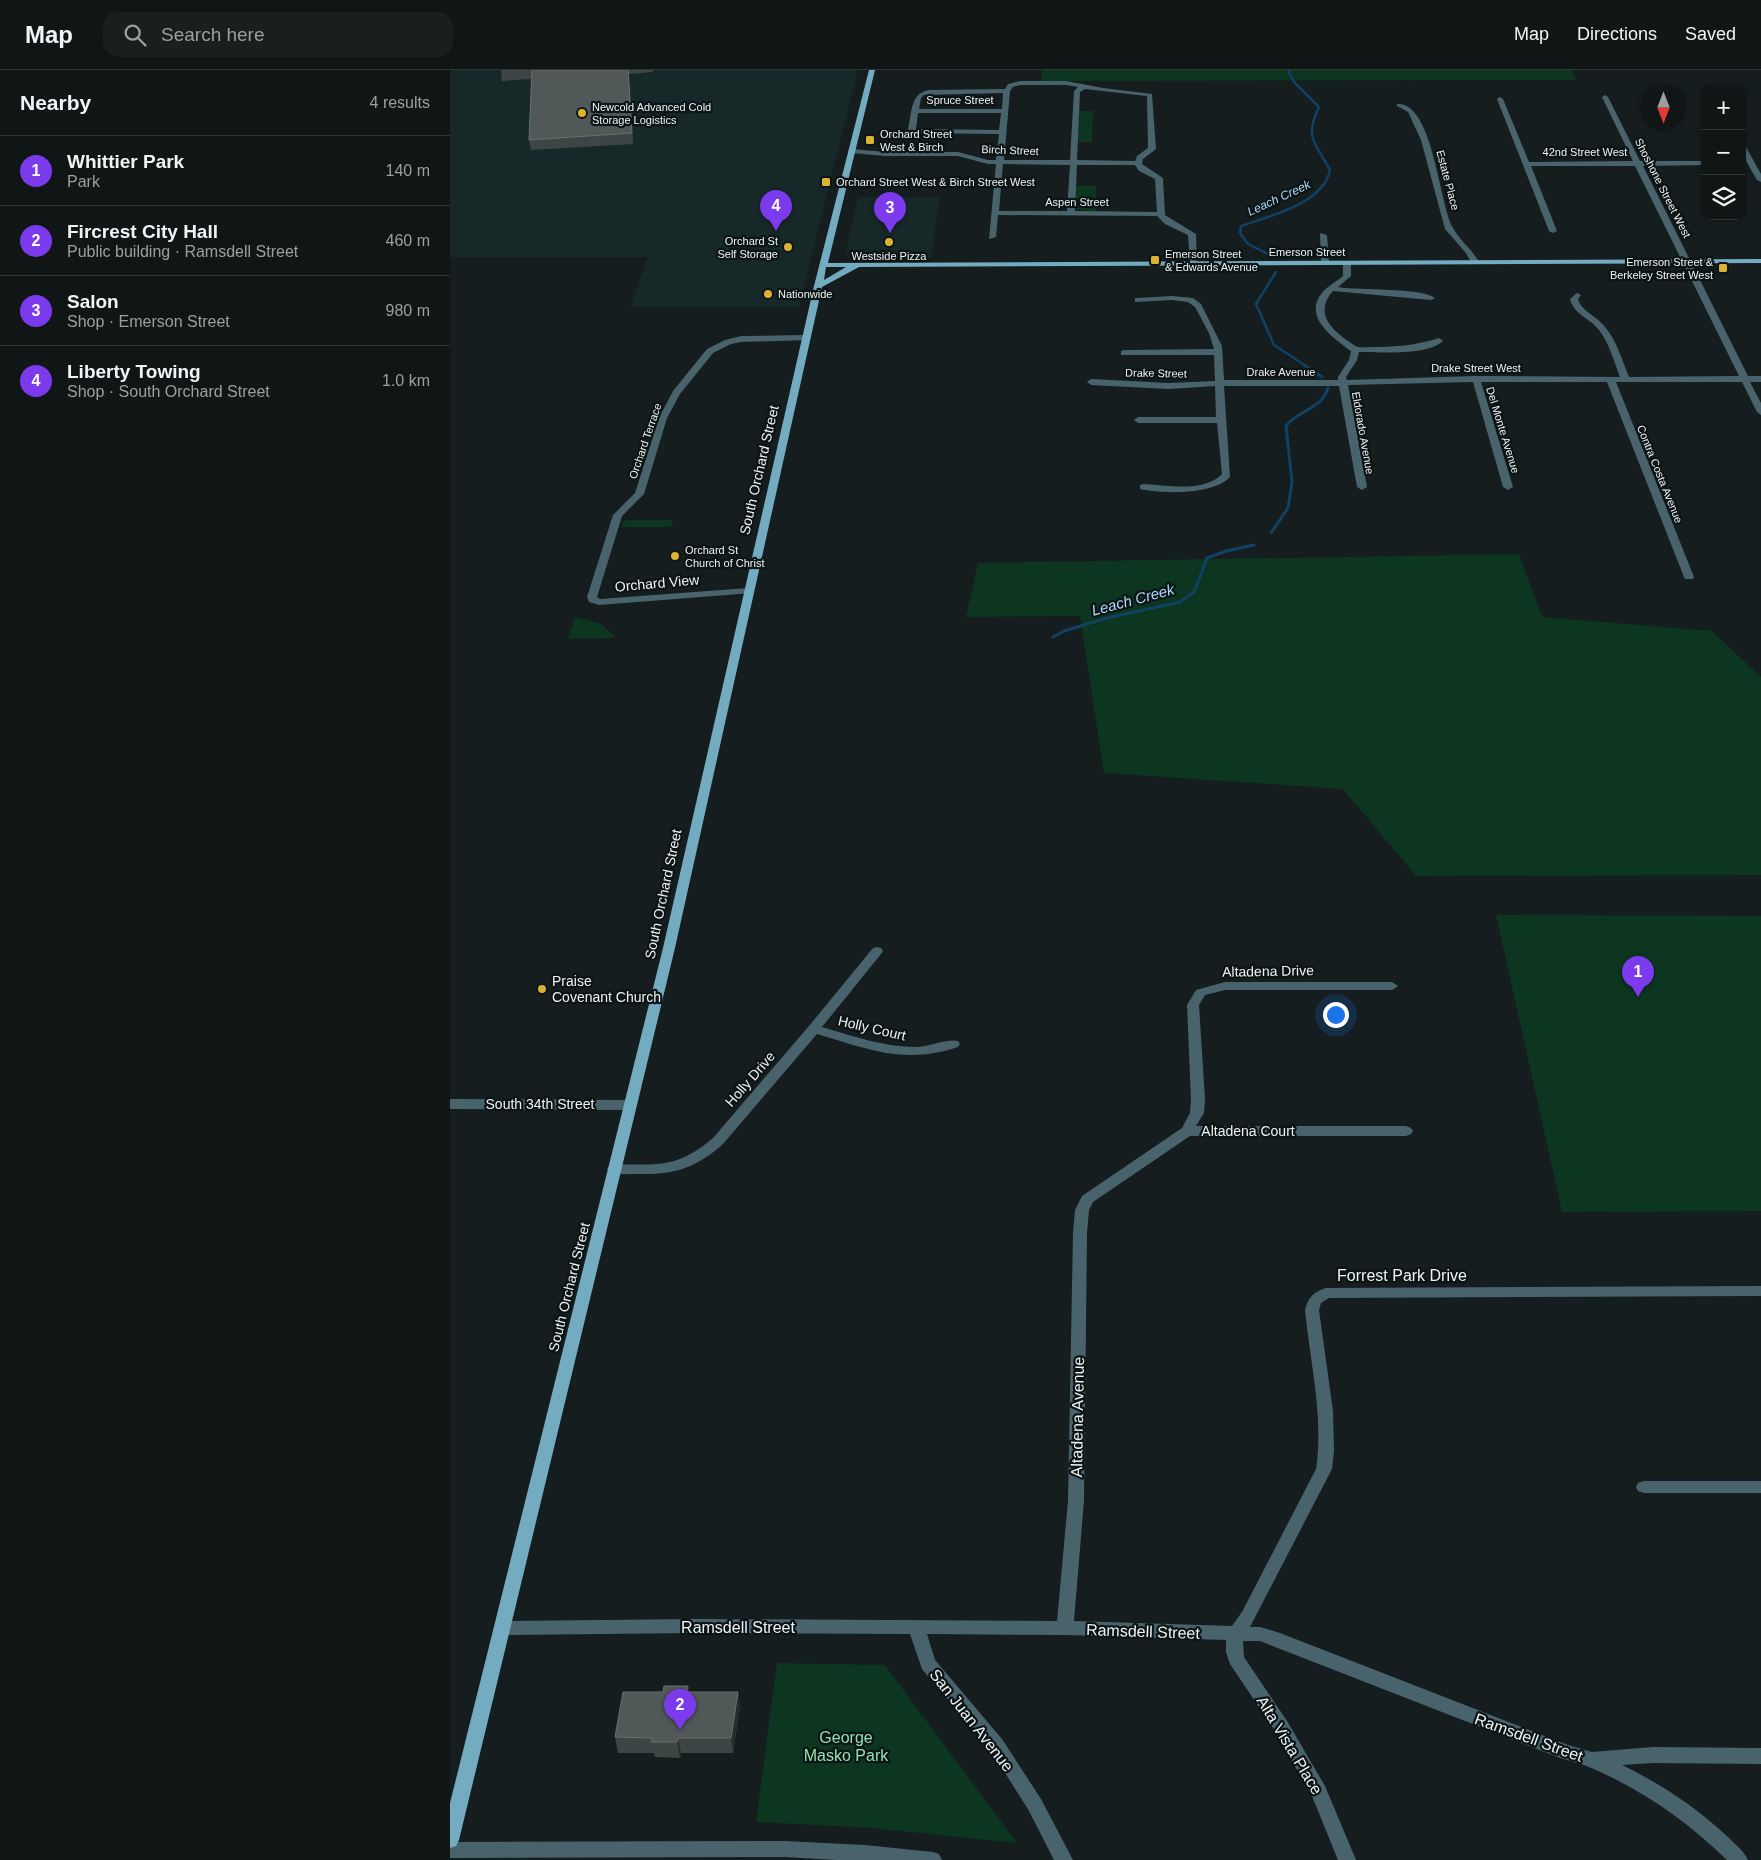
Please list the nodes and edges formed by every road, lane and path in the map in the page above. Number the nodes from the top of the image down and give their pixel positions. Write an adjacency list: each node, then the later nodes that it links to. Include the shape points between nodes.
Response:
1 (872, 70): 10 (main road, South Orchard Street)
2 (1083, 86): 3 (street, via 1020,83 1010,85); 13 (street, via 1077,91); 14 (street, via 1144,93 1151,97 1152,149)
3 (1007, 91): 7 (street); 8 (street, via 934,91 920,94)
4 (1605, 96): 15 (street, Shoshone Street West)
5 (1500, 99): 20 (street)
6 (1399, 105): 28 (street, Estate Place, via 1411,112 1425,140 1449,230)
7 (1005, 111): 8 (street, Spruce Street); 9 (street)
8 (915, 112): 9 (street, via 912,129 918,132)
9 (1003, 132): 12 (street)
10 (852, 151): 12 (street, Birch Street, via 958,154 982,162); 35 (main road, South Orchard Street)
11 (1746, 155): 18 (street)
12 (1000, 162): 13 (street, Birch Street); 22 (street)
13 (1074, 163): 14 (street, Birch Street); 23 (street)
14 (1138, 163): 24 (street, via 1142,169 1159,178)
15 (1638, 163): 16 (street, 42nd Street West); 20 (street, 42nd Street West); 29 (street, Shoshone Street West)
16 (1701, 163)
17 (1746, 163): 18 (street)
18 (1751, 163): 19 (street); 21 (street)
19 (1761, 163)
20 (1525, 164): 25 (street)
21 (1761, 180)
22 (994, 213): 23 (street, Aspen Street); 27 (street)
23 (1071, 213): 24 (street, Aspen Street)
24 (1160, 214): 34 (street, via 1168,222 1192,234)
25 (1553, 231)
26 (1323, 235): 31 (street)
27 (992, 237)
28 (1475, 262): 29 (main road, Emerson Street); 32 (main road, Emerson Street)
29 (1688, 262): 30 (main road, Emerson Street); 46 (street, Shoshone Street West)
30 (1761, 262)
31 (1325, 263): 32 (main road, Emerson Street); 34 (main road, Emerson Street)
32 (1347, 263): 37 (street, via 1348,276)
33 (867, 264): 34 (main road, Emerson Street); 35 (main road, Emerson Street); 36 (main road, via 843,271 830,282)
34 (1194, 264)
35 (823, 265): 36 (main road, South Orchard Street)
36 (818, 286): 41 (main road, South Orchard Street)
37 (1331, 288): 39 (street, via 1407,293); 43 (street, via 1322,299 1322,319 1330,332)
38 (1577, 296): 50 (street, via 1574,299 1576,306 1604,331)
39 (1431, 298)
40 (1138, 300): 44 (street, via 1180,298 1194,302 1212,333)
41 (806, 338): 61 (main road, South Orchard Street); 62 (street, Orchard Terrace, via 734,340 710,351 702,359 676,393 663,418 639,494 618,515 592,597)
42 (1439, 341): 43 (street, via 1421,347)
43 (1355, 350): 53 (street, via 1353,360 1343,373)
44 (1218, 352): 45 (street); 52 (street)
45 (1124, 353)
46 (1745, 378): 47 (street); 50 (street); 54 (street, Shoshone Street West)
47 (1761, 378)
48 (1476, 379): 49 (street, Drake Street West); 53 (street, Drake Street West); 59 (street, Del Monte Avenue)
49 (1610, 379): 50 (street); 60 (street, Contra Costa Avenue)
50 (1625, 379)
51 (1091, 382): 52 (street, Drake Street, via 1169,386)
52 (1220, 383): 53 (street, Drake Avenue); 56 (street)
53 (1342, 383): 58 (street, Eldorado Avenue)
54 (1761, 412)
55 (1138, 420): 56 (street)
56 (1221, 420): 57 (street, via 1227,475 1222,481 1203,488)
57 (1143, 487)
58 (1362, 487)
59 (1508, 487)
60 (1689, 577)
61 (748, 590): 62 (street, Orchard View); 68 (main road, South Orchard Street, via 671,940)
62 (599, 602)
63 (877, 951): 65 (street, Holly Drive)
64 (1392, 986): 69 (street, Altadena Drive, via 1225,986 1199,993 1193,1005 1197,1113)
65 (814, 1029): 66 (street, Holly Court, via 896,1051 924,1052); 71 (street, Holly Drive, via 702,1156 675,1167)
66 (953, 1044)
67 (450, 1104): 68 (street, South 34th Street)
68 (630, 1105): 71 (main road, South Orchard Street)
69 (1187, 1131): 70 (street, Altadena Court); 72 (street, Altadena Court, via 1087,1199)
70 (1406, 1131)
71 (614, 1170): 76 (main road, South Orchard Street)
72 (1083, 1205): 78 (street, Altadena Avenue, via 1076,1501)
73 (1761, 1290): 79 (street, Forrest Park Drive, via 1326,1293 1318,1296 1312,1310 1327,1445 1324,1469 1248,1617)
74 (1644, 1487): 75 (street)
75 (1761, 1487)
76 (502, 1628): 77 (street, Ramsdell Street); 82 (main road, South Orchard Street)
77 (917, 1628): 78 (street, Ramsdell Street); 85 (street, San Juan Avenue, via 928,1664 996,1744 1035,1805)
78 (1065, 1628): 79 (street, Ramsdell Street)
79 (1236, 1634): 81 (street, Ramsdell Street, via 1260,1634 1274,1638); 86 (street, Alta Vista Place, via 1232,1647 1236,1659 1281,1726 1319,1792)
80 (1761, 1756): 81 (street, Ramsdell Street, via 1653,1755)
81 (1592, 1760): 87 (street, via 1669,1800)
82 (450, 1840)
83 (450, 1850): 84 (street, via 784,1849)
84 (933, 1860)
85 (1064, 1860)
86 (1347, 1860)
87 (1739, 1860)

